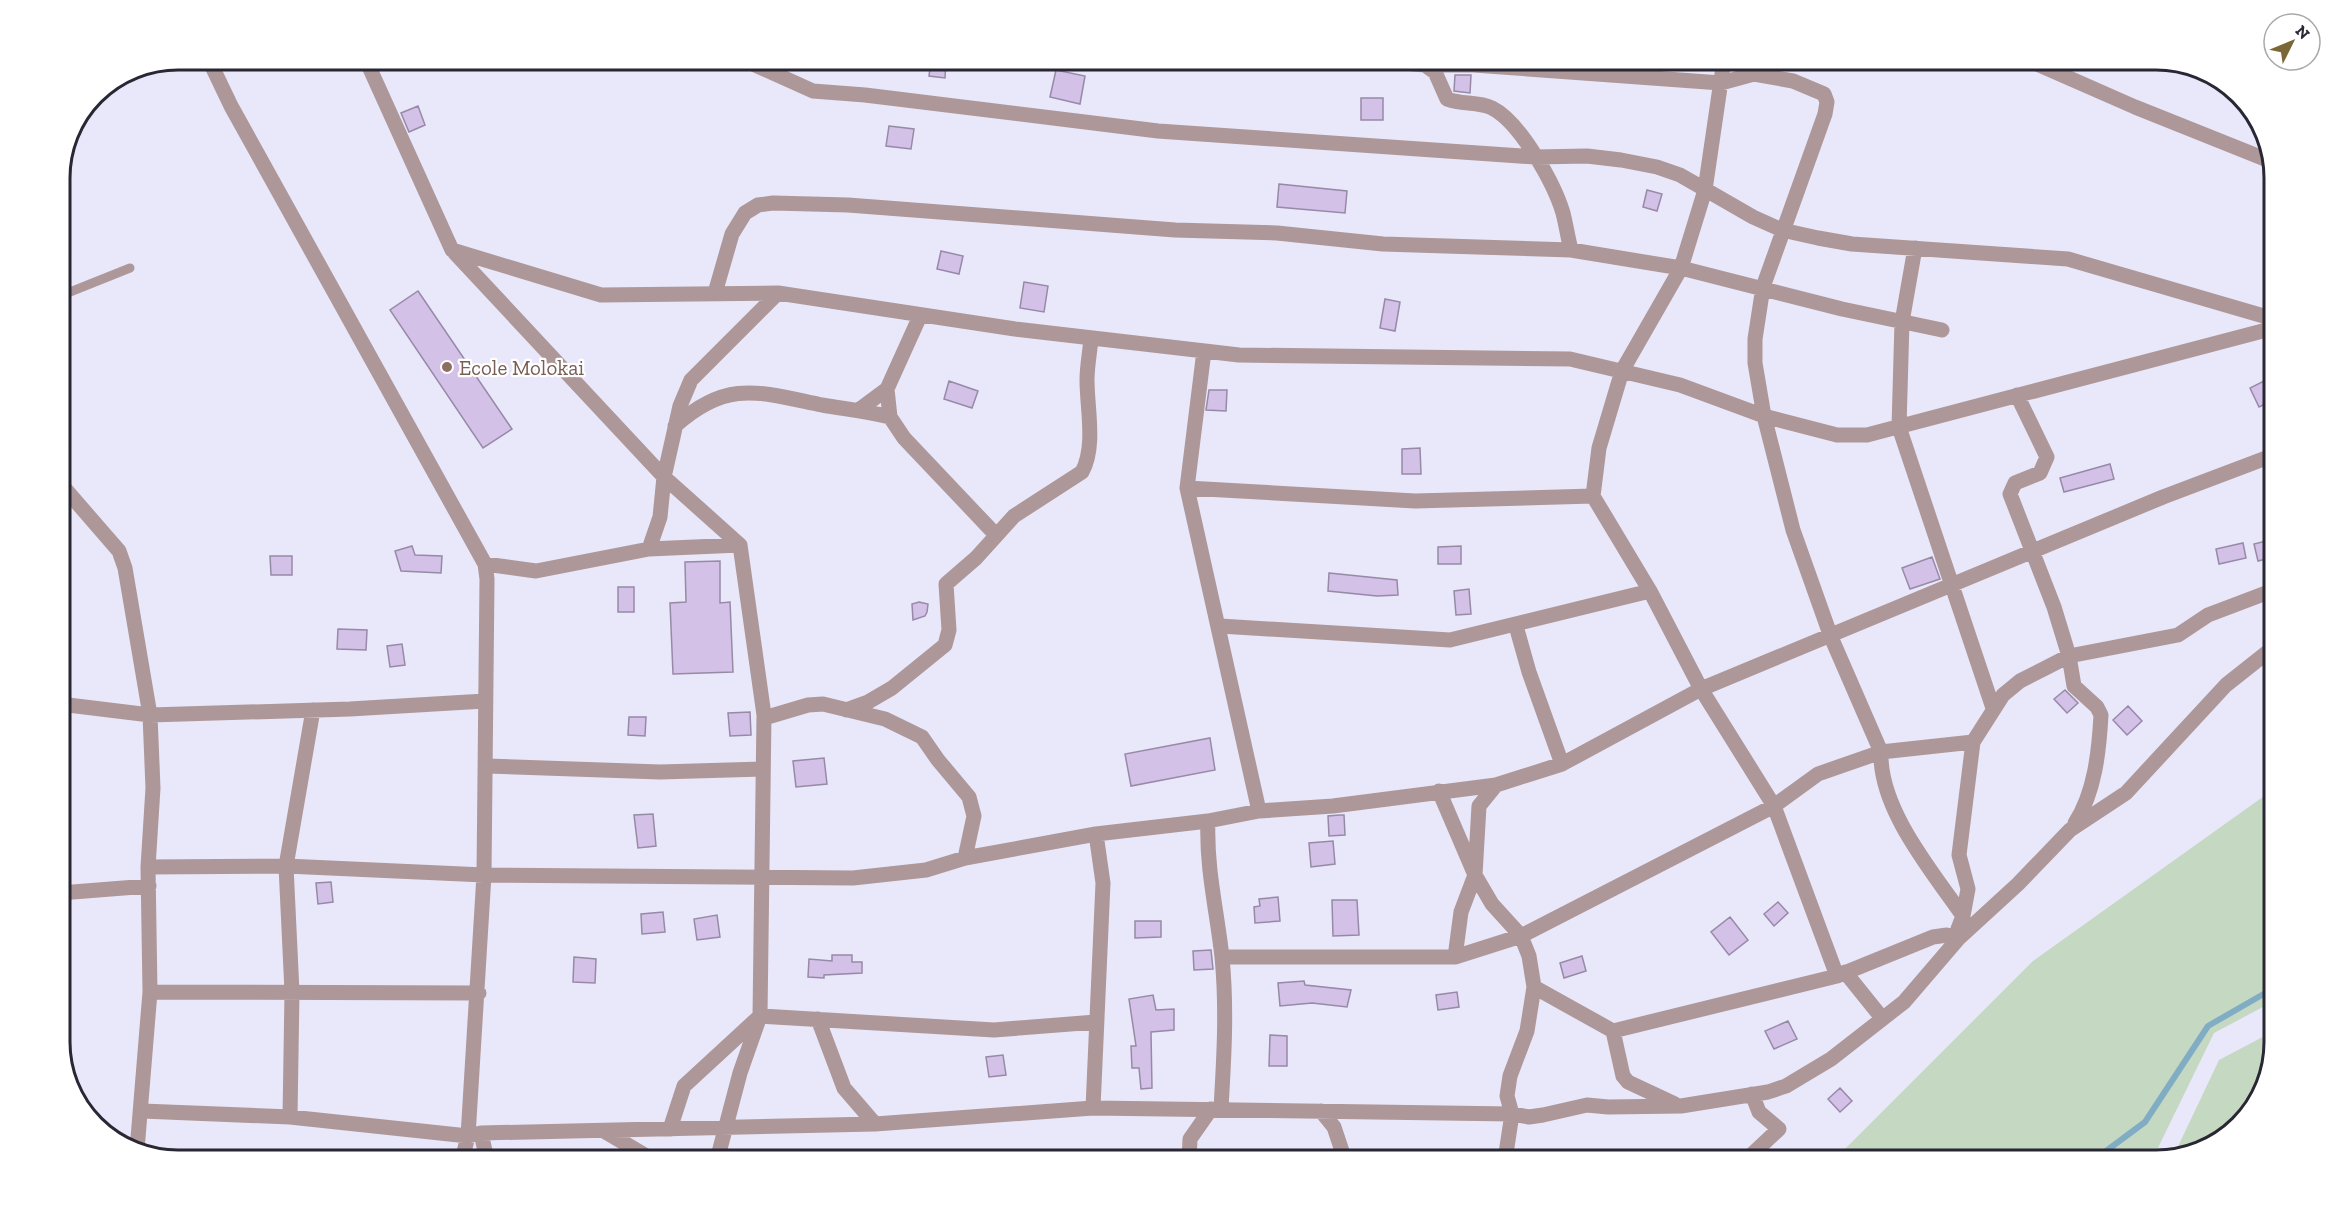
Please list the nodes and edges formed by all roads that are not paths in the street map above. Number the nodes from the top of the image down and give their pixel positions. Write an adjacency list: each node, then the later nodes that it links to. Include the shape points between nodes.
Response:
1 (214, 70): 46 (street)
2 (371, 70): 14 (street)
3 (766, 70): 9 (street, via 813,91 1158,131)
4 (1432, 70): 9 (street, via 1447,99 1495,110 1515,127)
5 (1543, 70): 8 (street)
6 (1723, 70): 8 (street)
7 (2051, 70): 10 (street)
8 (1721, 83): 11 (street); 12 (street, via 1754,74 1793,81 1824,94 1825,114)
9 (1535, 157): 11 (street, via 1622,160 1680,175); 15 (street, via 1563,212)
10 (2261, 157)
11 (1705, 190): 12 (street); 17 (street)
12 (1782, 230): 13 (street, via 1833,241); 18 (street)
13 (1915, 248): 23 (street, via 2068,259); 24 (street)
14 (452, 250): 20 (street, via 601,295); 38 (street)
15 (1571, 250): 17 (street); 20 (street, via 1383,244 904,207 773,203 758,205 745,213 732,234)
16 (130, 268): 19 (lane)
17 (1681, 268): 18 (street); 29 (street)
18 (1763, 287): 24 (street); 33 (street, via 1755,363)
19 (71, 292)
20 (715, 293): 21 (street)
21 (778, 293): 22 (street); 35 (street, via 691,380)
22 (920, 316): 27 (street); 30 (street)
23 (2263, 317)
24 (1902, 322): 25 (street); 36 (street)
25 (1942, 330)
26 (2263, 331): 31 (street)
27 (1092, 338): 28 (street); 42 (street, via 1087,376 1087,462 1075,479 1025,508)
28 (1204, 351): 29 (street, via 1239,355 1553,358); 39 (street)
29 (1622, 371): 33 (street, via 1706,393); 41 (street, via 1599,448)
30 (887, 388): 32 (street); 34 (street)
31 (2017, 395): 36 (street); 45 (street, via 2047,457 2040,473 2015,483 2010,495)
32 (860, 409): 34 (street); 35 (street, via 775,394 733,393 702,404)
33 (1764, 416): 36 (street, via 1849,437); 52 (street, via 1793,530)
34 (890, 417): 42 (street, via 933,471)
35 (675, 426): 38 (street)
36 (1899, 427): 47 (street)
37 (2263, 459): 45 (street)
38 (664, 477): 43 (street); 44 (street, via 660,517)
39 (1187, 488): 41 (street, via 1415,501); 51 (street)
40 (71, 496): 61 (street, via 119,551)
41 (1593, 496): 48 (street)
42 (996, 534): 60 (street, via 946,584 950,630 945,645 892,688)
43 (740, 545): 44 (street); 62 (street)
44 (649, 549): 46 (street, via 536,571)
45 (2031, 553): 47 (street); 54 (street)
46 (485, 564): 56 (street)
47 (1953, 586): 52 (street); 58 (street)
48 (1650, 591): 50 (street); 55 (street)
49 (2263, 594): 54 (street, via 2208,615 2178,634)
50 (1516, 626): 51 (street, via 1450,640); 65 (street, via 1528,672)
51 (1220, 627): 71 (street)
52 (1831, 637): 55 (street); 64 (street)
53 (2264, 655): 73 (street, via 2226,686 2126,793)
54 (2069, 656): 58 (street, via 2020,681); 73 (street, via 2074,686 2097,706 2101,715 2092,783 2085,808)
55 (1701, 689): 65 (street); 70 (street)
56 (485, 701): 59 (street); 66 (street)
57 (71, 705): 61 (street)
58 (1993, 708): 63 (street)
59 (313, 710): 61 (street); 76 (street)
60 (846, 710): 62 (street, via 822,704); 75 (street, via 885,719 922,737 969,797 974,816)
61 (150, 715): 77 (street, via 153,788)
62 (764, 715): 67 (street)
63 (1973, 742): 64 (street); 83 (street, via 1959,855 1968,889)
64 (1881, 752): 70 (street, via 1818,774); 83 (street, via 1880,768 1896,812)
65 (1562, 764): 68 (street)
66 (486, 766): 67 (street, via 660,772); 78 (street)
67 (763, 769): 80 (street)
68 (1496, 785): 69 (street); 79 (street, via 1479,806)
69 (1439, 791): 71 (street, via 1333,806); 79 (street)
70 (1774, 806): 84 (street); 88 (street)
71 (1259, 811): 72 (street)
72 (1208, 821): 74 (street); 86 (street, via 1209,882)
73 (2070, 830): 85 (street)
74 (1096, 834): 75 (street); 96 (street, via 1103,883)
75 (965, 858): 80 (street, via 926,870 853,878)
76 (286, 866): 77 (street); 78 (street); 91 (street)
77 (148, 867): 81 (street)
78 (484, 875): 80 (street); 92 (street)
79 (1475, 875): 84 (street, via 1492,904); 87 (street, via 1461,912)
80 (764, 878): 93 (street)
81 (148, 886): 82 (street); 90 (street)
82 (71, 893)
83 (1963, 916): 85 (street)
84 (1521, 936): 87 (street); 89 (street)
85 (1958, 939): 88 (street, via 1947,935 1933,937); 94 (street, via 1904,1002)
86 (1222, 957): 87 (street); 101 (street, via 1226,1028)
87 (1455, 957)
88 (1841, 974): 94 (street); 97 (street)
89 (1534, 987): 97 (street); 104 (street, via 1527,1031 1510,1076 1507,1096)
90 (150, 992): 91 (street); 102 (street)
91 (292, 992): 92 (street); 105 (street)
92 (478, 993): 110 (street)
93 (760, 1016): 95 (street); 107 (street); 108 (street, via 684,1086)
94 (1882, 1018): 98 (street, via 1831,1059 1786,1086)
95 (818, 1019): 96 (street, via 994,1030); 106 (street, via 844,1088)
96 (1096, 1022): 100 (street)
97 (1613, 1031): 99 (street, via 1623,1076 1628,1082)
98 (1752, 1094): 99 (street); 119 (street, via 1759,1112 1779,1129)
99 (1681, 1106): 104 (street, via 1587,1105 1529,1117)
100 (1093, 1108): 101 (street); 106 (street)
101 (1216, 1108): 103 (street); 116 (street, via 1190,1139)
102 (142, 1110): 105 (street); 111 (street)
103 (1321, 1111): 104 (street); 117 (street, via 1334,1127)
104 (1512, 1114): 118 (street)
105 (290, 1117): 110 (street)
106 (875, 1124): 107 (street)
107 (726, 1126): 108 (street); 115 (street)
108 (670, 1129): 109 (street)
109 (604, 1131): 110 (street); 114 (street)
110 (475, 1134): 112 (street); 113 (street)
111 (138, 1141)
112 (467, 1150)
113 (482, 1150)
114 (636, 1150)
115 (720, 1150)
116 (1189, 1150)
117 (1342, 1150)
118 (1507, 1150)
119 (1757, 1150)

